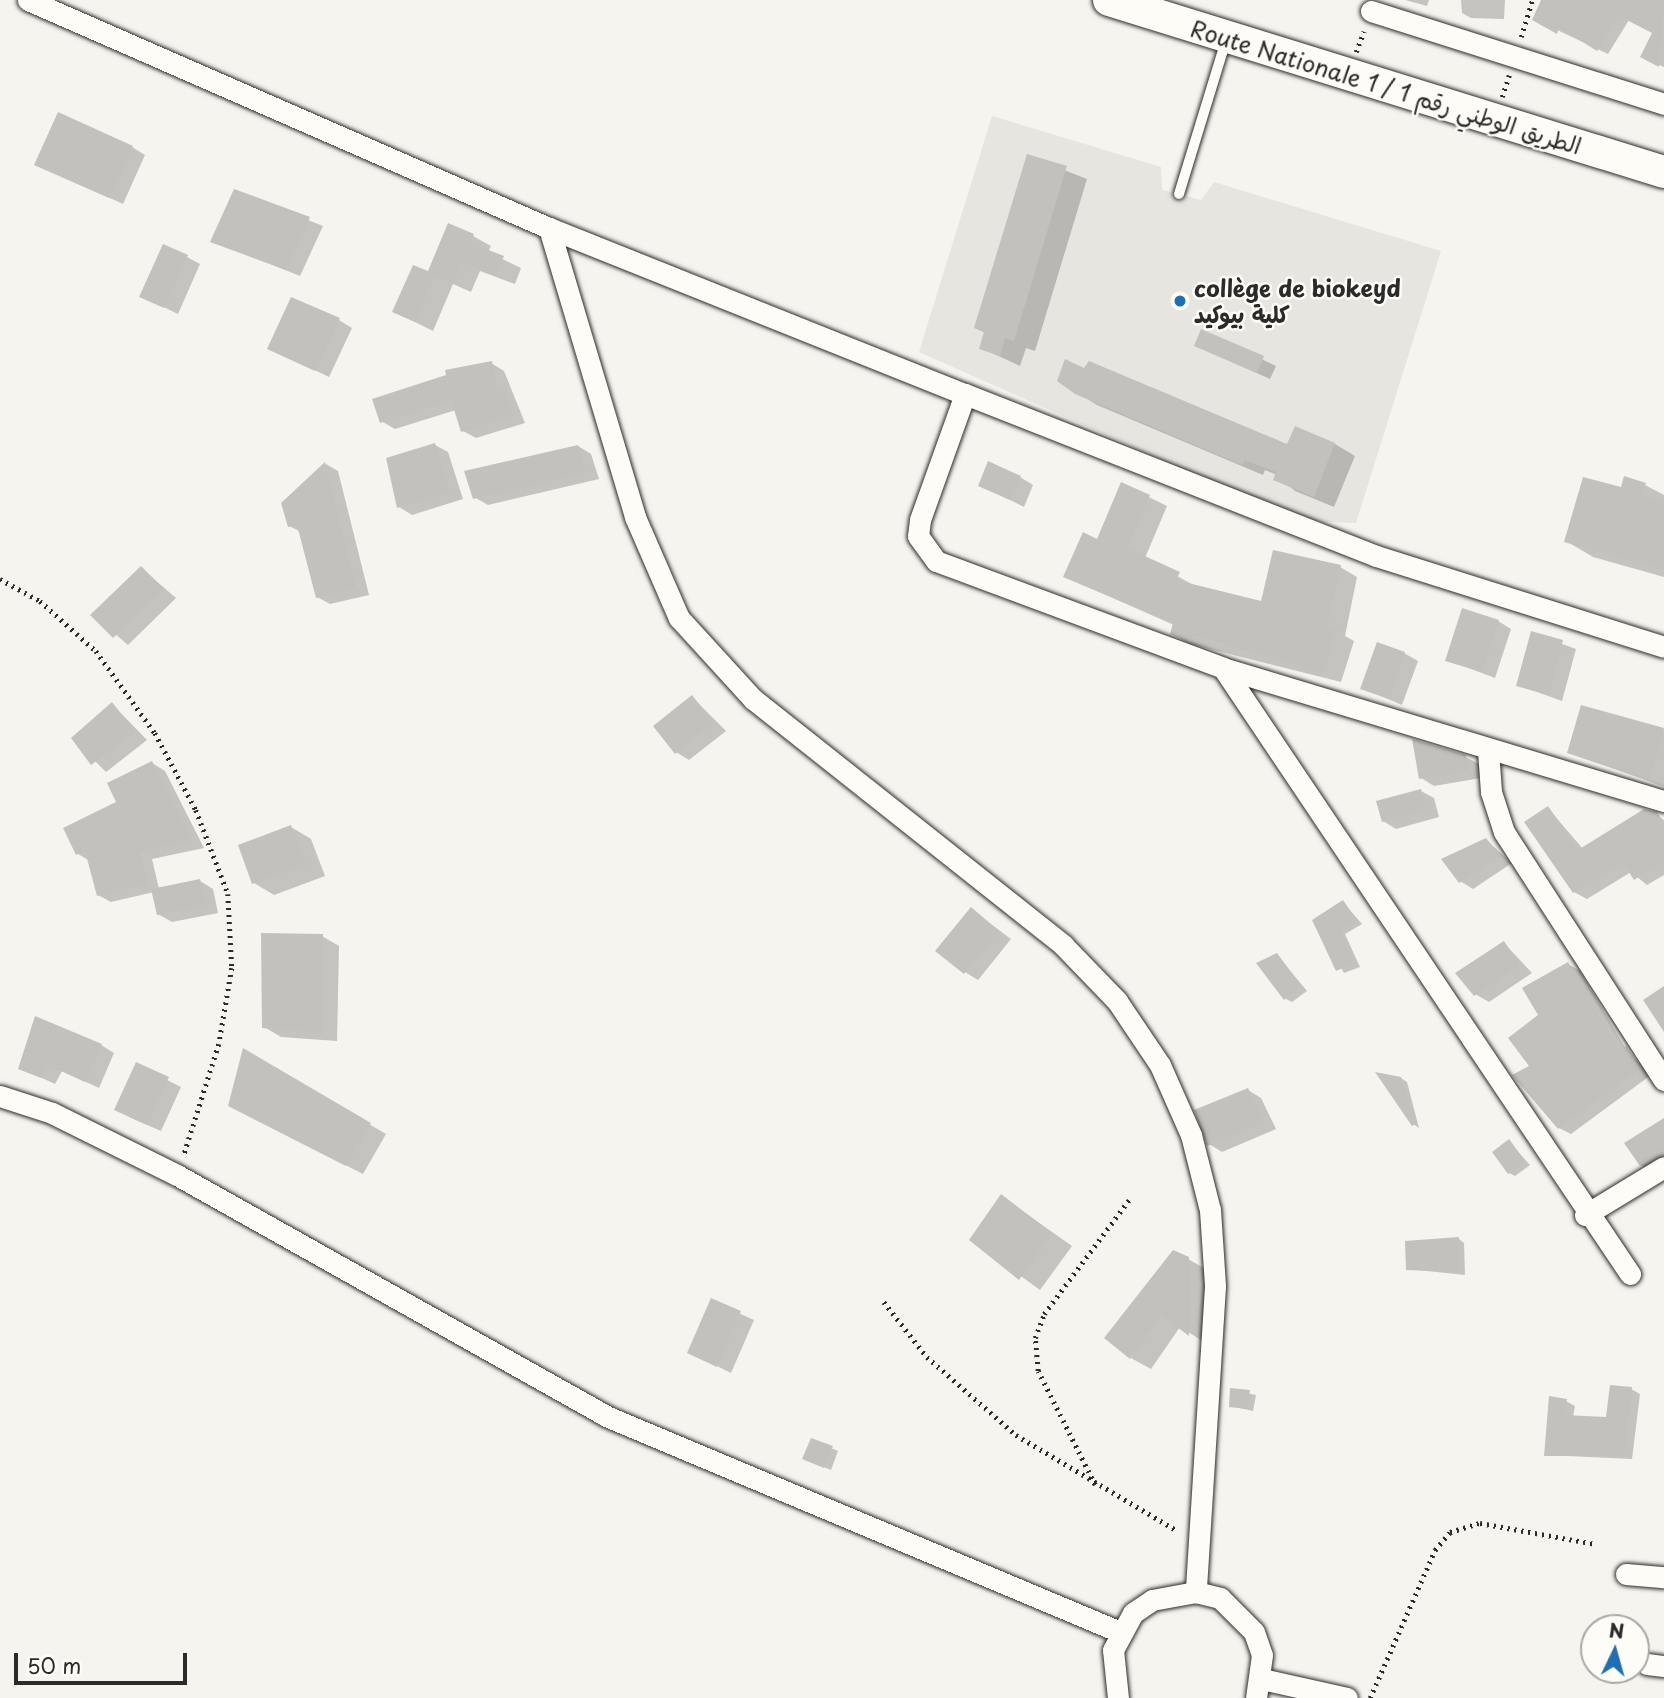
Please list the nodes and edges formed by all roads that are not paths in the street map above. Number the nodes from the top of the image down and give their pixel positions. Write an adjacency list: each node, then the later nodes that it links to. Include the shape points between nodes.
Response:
1 (28, 0): 8 (street)
2 (1109, 0): 4 (main road, Route Nationale 1 / الطريق الوطني رقم 1)
3 (1371, 11): 5 (street)
4 (1227, 38): 6 (main road, Route Nationale 1 / الطريق الوطني رقم 1); 7 (lane)
5 (1664, 104)
6 (1664, 172)
7 (1179, 194)
8 (548, 228): 9 (street); 21 (street, via 635,517 679,618 753,699 1063,945 1117,1001 1160,1065 1191,1135 1210,1210 1215,1286)
9 (965, 394): 10 (street, via 1376,556); 11 (street, via 920,520 923,551 936,561)
10 (1664, 647)
11 (1223, 668): 12 (street); 17 (street)
12 (1488, 750): 13 (street); 14 (street, via 1491,792 1504,832)
13 (1660, 805)
14 (1664, 1080)
15 (0, 1096): 22 (street, via 52,1113 177,1175 606,1416)
16 (1664, 1167): 17 (street)
17 (1585, 1215): 18 (street)
18 (1630, 1274)
19 (1626, 1574): 20 (street)
20 (1664, 1577)
21 (1196, 1591): 22 (street, via 1152,1600); 23 (street, via 1220,1598 1254,1632)
22 (1120, 1632): 24 (street, via 1111,1670)
23 (1259, 1689): 25 (street)
24 (1111, 1695)
25 (1347, 1698)

